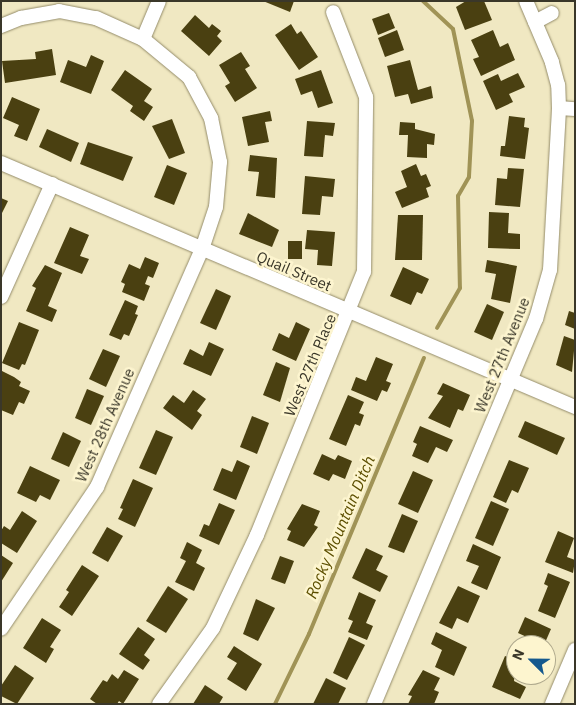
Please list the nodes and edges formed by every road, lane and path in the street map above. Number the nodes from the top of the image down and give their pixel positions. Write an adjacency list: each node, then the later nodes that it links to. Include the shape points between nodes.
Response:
1 (159, 1): 7 (street)
2 (526, 1): 5 (street, West 27th Avenue)
3 (334, 12): 14 (street, West 27th Place, via 366,97 364,272)
4 (552, 13): 5 (street)
5 (535, 22): 8 (street, West 27th Avenue, via 552,62)
6 (1, 26): 7 (street, West 28th Avenue, via 21,18 59,11 96,18)
7 (143, 39): 12 (street, West 28th Avenue, via 188,77 211,118 220,162 216,207)
8 (559, 108): 9 (street); 15 (street, West 27th Avenue, via 550,270 536,319)
9 (575, 109)
10 (1, 163): 11 (street, Quail Street)
11 (52, 184): 12 (street, Quail Street); 13 (street)
12 (202, 249): 14 (street, Quail Street); 17 (street, West 28th Avenue, via 97,486)
13 (1, 298)
14 (349, 312): 15 (street, Quail Street); 19 (street, West 27th Place, via 257,535 213,628)
15 (510, 381): 16 (street, Quail Street); 20 (street, West 27th Avenue)
16 (575, 407)
17 (1, 629)
18 (575, 650): 21 (street)
19 (160, 704)
20 (374, 704)
21 (552, 704)

